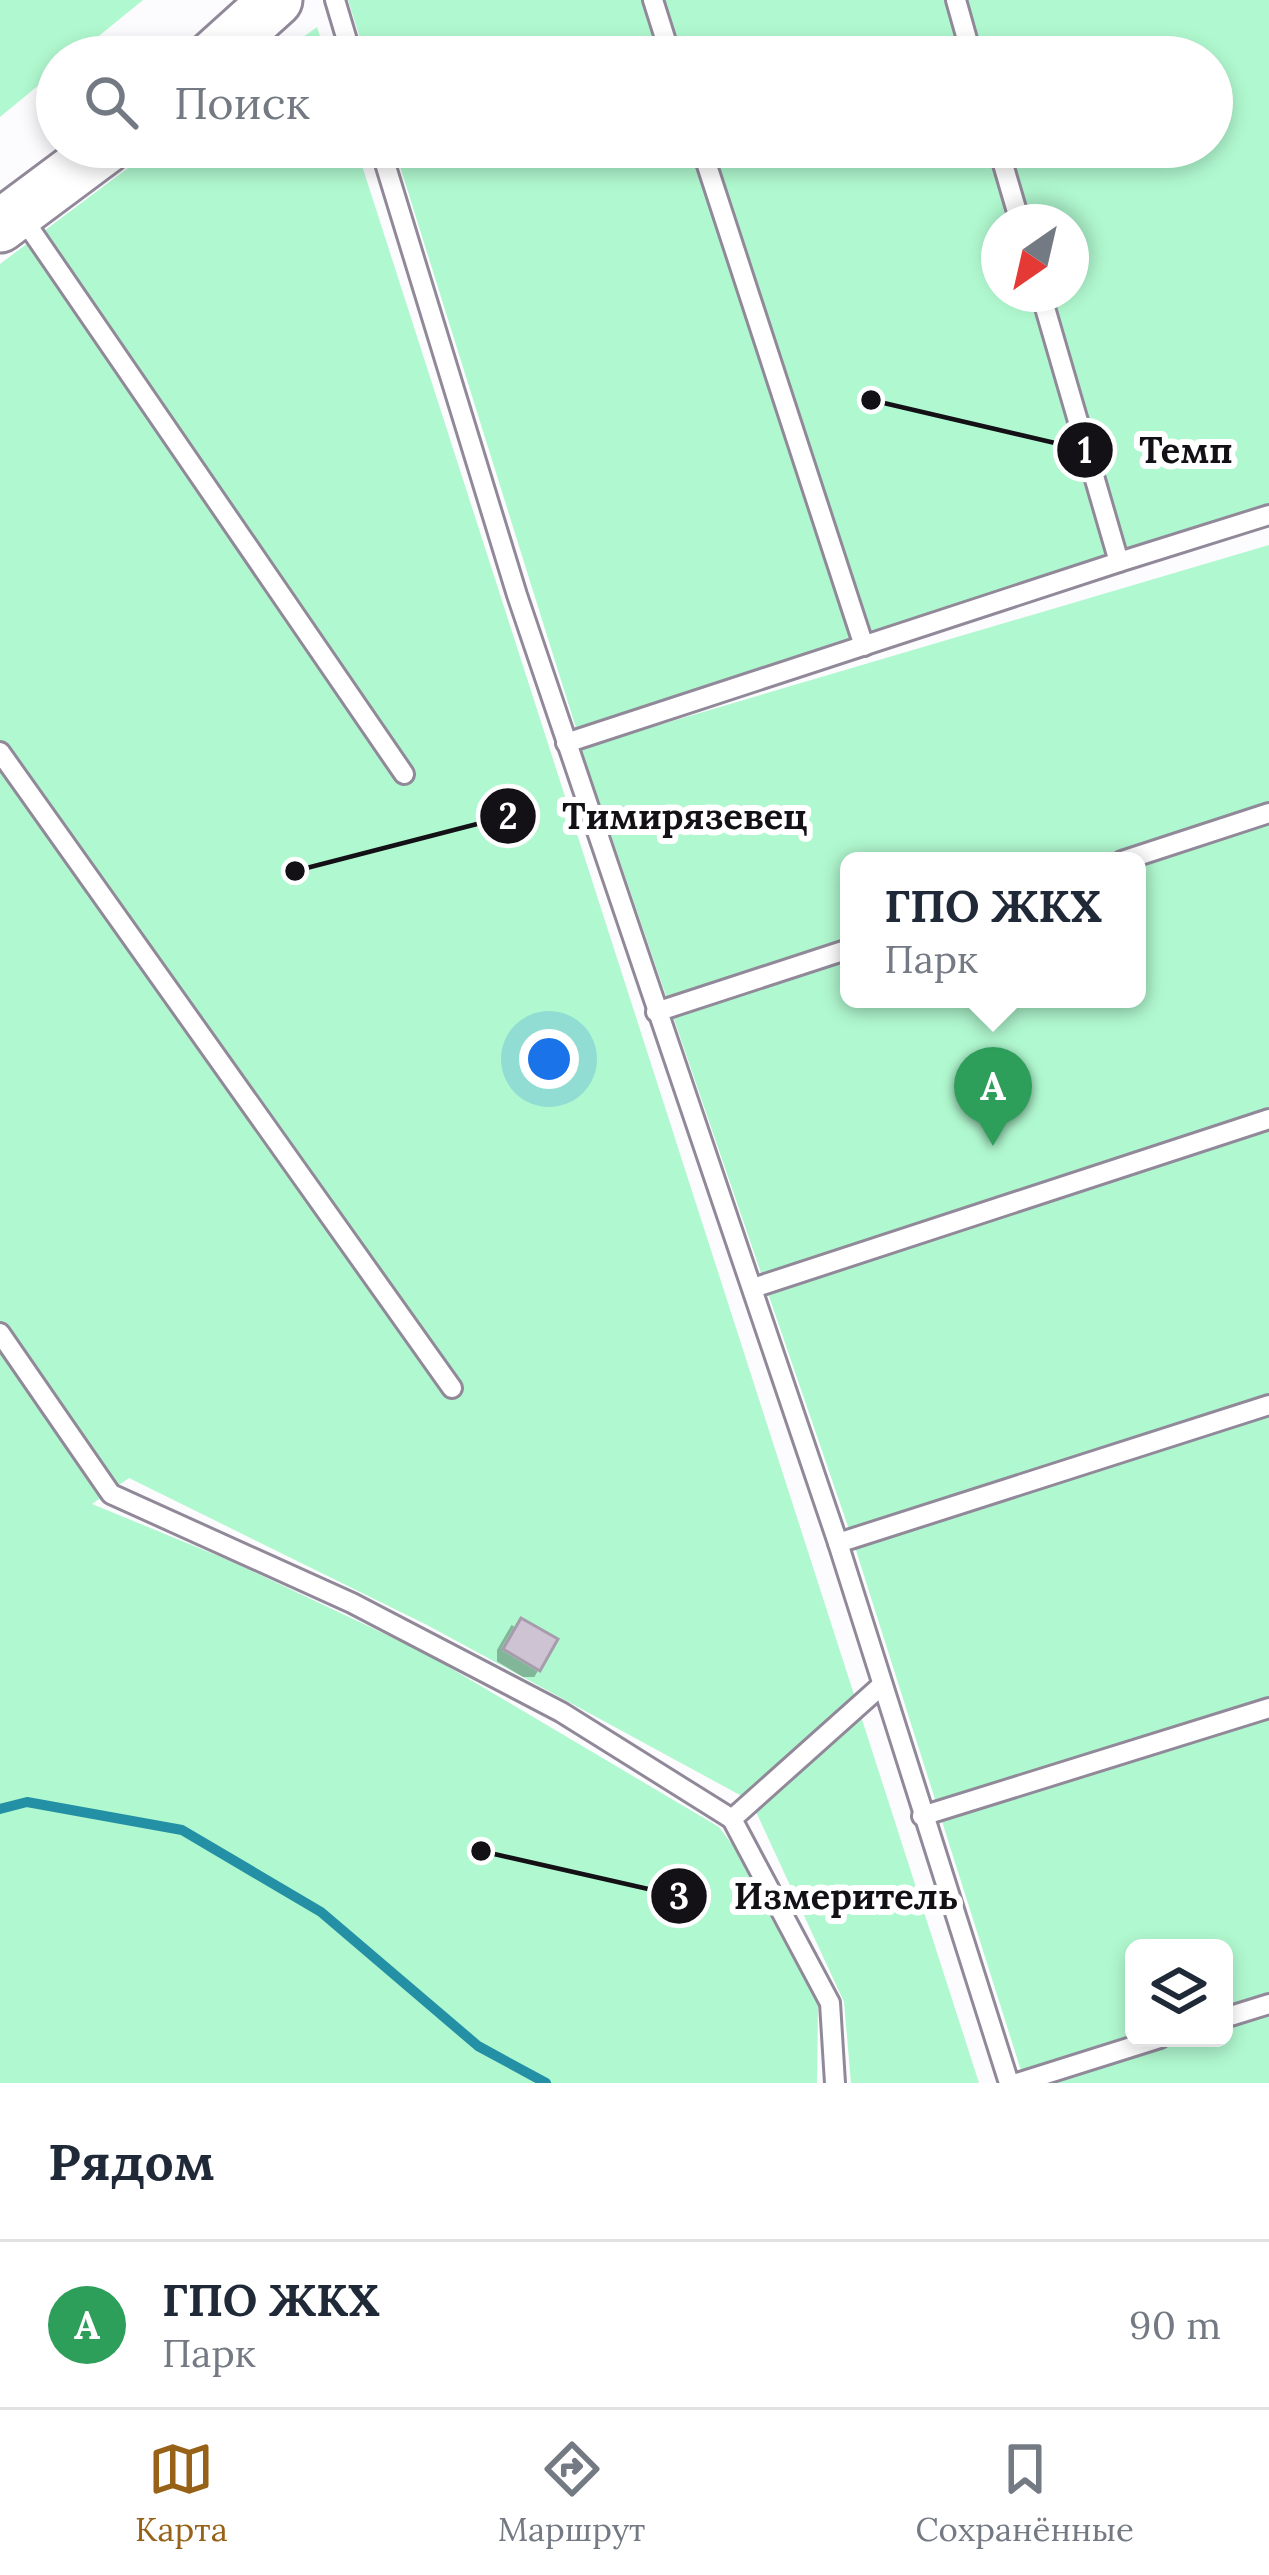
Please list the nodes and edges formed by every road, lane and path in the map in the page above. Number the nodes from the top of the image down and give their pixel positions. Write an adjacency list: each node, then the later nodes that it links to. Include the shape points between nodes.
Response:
1 (276, 0): 5 (main road)
2 (335, 0): 6 (lane)
3 (652, 0): 7 (lane)
4 (956, 0): 8 (lane)
5 (236, 36)
6 (346, 36)
7 (664, 36)
8 (966, 36)
9 (78, 168): 14 (main road)
10 (387, 168): 19 (lane)
11 (708, 168): 18 (lane)
12 (1004, 168): 13 (lane)
13 (1015, 204)
14 (10, 220): 21 (lane)
15 (1046, 312): 17 (lane)
16 (1269, 515): 17 (lane)
17 (1119, 562): 18 (lane)
18 (864, 646): 19 (lane)
19 (566, 743): 25 (lane)
20 (0, 752): 29 (lane)
21 (404, 774)
22 (1269, 814): 23 (lane)
23 (1146, 853)
24 (840, 952): 25 (lane)
25 (656, 1012): 27 (lane)
26 (1269, 1120): 27 (lane)
27 (753, 1288): 31 (lane)
28 (0, 1333): 35 (lane, via 111,1494 560,1712)
29 (452, 1388)
30 (1269, 1405): 31 (lane)
31 (838, 1543): 32 (lane)
32 (882, 1685): 34 (lane); 35 (lane)
33 (1269, 1708): 34 (lane)
34 (922, 1816): 40 (lane)
35 (732, 1819): 39 (lane, via 830,2003)
36 (1269, 2004): 37 (lane)
37 (1233, 2015)
38 (1131, 2047): 40 (lane)
39 (835, 2083)
40 (1013, 2083)

